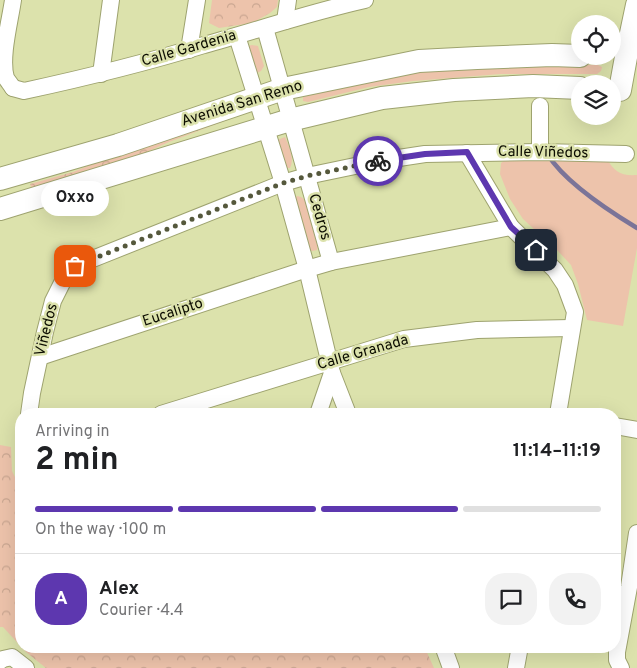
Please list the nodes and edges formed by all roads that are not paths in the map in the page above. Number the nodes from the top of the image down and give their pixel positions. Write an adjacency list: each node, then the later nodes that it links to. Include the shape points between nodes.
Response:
1 (13, 0): 16 (street, via 5,47)
2 (111, 0): 13 (street)
3 (196, 0): 10 (street)
4 (288, 0): 7 (street)
5 (365, 0): 7 (street, Calle Gardenia)
6 (637, 5): 12 (street)
7 (285, 21): 8 (street, Calle Gardenia)
8 (265, 28): 9 (street, Calle Gardenia); 15 (street, Cedros)
9 (237, 36): 10 (street, Calle Gardenia); 18 (street, Cedros)
10 (190, 50): 13 (street, Calle Gardenia)
11 (571, 56): 15 (street, Avenida San Remo, via 419,61)
12 (623, 57): 17 (street)
13 (101, 74): 16 (street, Calle Gardenia, via 24,91)
14 (571, 88): 20 (street, Avenida San Remo, via 454,90 382,98)
15 (283, 89): 18 (street, Avenida San Remo); 20 (street, Cedros)
16 (6, 91)
17 (623, 91)
18 (256, 98): 21 (street, Cedros); 26 (street, Avenida San Remo, via 118,145)
19 (540, 106): 23 (street)
20 (290, 120): 21 (street, Avenida San Remo); 25 (street, Cedros)
21 (265, 128): 27 (street, Cedros); 28 (street, Avenida San Remo)
22 (467, 152): 23 (street, Calle Viñedos); 25 (street, Calle Viñedos, via 425,154); 29 (street)
23 (540, 152): 24 (street, Calle Viñedos)
24 (626, 154)
25 (307, 176): 27 (street, Calle Viñedos); 30 (street, Cedros)
26 (0, 179)
27 (283, 183): 31 (street, Cedros); 33 (street, Viñedos, via 75,266 66,275 53,301)
28 (0, 208)
29 (511, 227): 30 (street, Eucalipto); 32 (street, via 555,270 565,285 575,312)
30 (331, 262): 31 (street, Eucalipto)
31 (307, 268): 33 (street, Eucalipto); 34 (street, Cedros)
32 (571, 328): 34 (street, Calle Granada, via 476,330 404,339); 39 (street)
33 (40, 357): 35 (street, Viñedos)
34 (330, 367): 36 (street, Calle Granada); 37 (street); 38 (street, Cedros)
35 (30, 408)
36 (183, 408)
37 (320, 408)
38 (346, 408)
39 (559, 408)
40 (621, 427): 41 (street)
41 (637, 430)
42 (637, 532): 43 (street)
43 (633, 587): 44 (street)
44 (621, 636)
45 (446, 653): 50 (street)
46 (519, 653): 51 (street)
47 (617, 653): 52 (street)
48 (6, 659): 49 (street)
49 (26, 668)
50 (451, 668)
51 (516, 668)
52 (621, 668)

